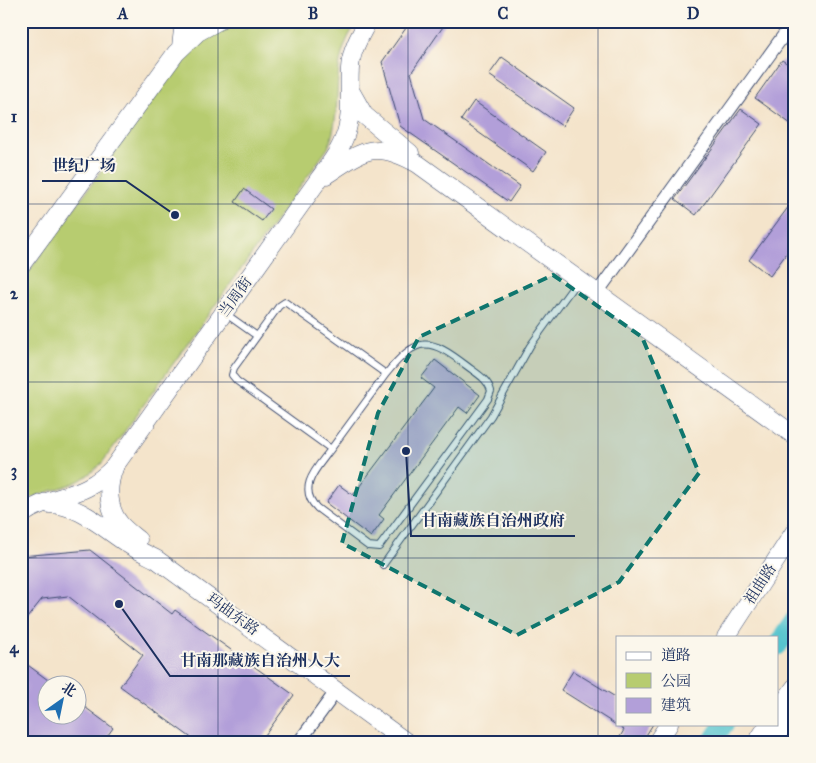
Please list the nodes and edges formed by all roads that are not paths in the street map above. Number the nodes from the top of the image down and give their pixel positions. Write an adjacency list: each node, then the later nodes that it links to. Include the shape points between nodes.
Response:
1 (184, 21): 5 (street)
2 (218, 21): 5 (street)
3 (368, 21): 6 (street, 当周街, via 355,44)
4 (786, 32): 11 (street)
5 (181, 47): 9 (street)
6 (350, 86): 7 (street, via 364,115 406,148); 8 (street, 当周街, via 350,113 345,138)
7 (418, 164): 8 (street, via 396,152 377,148 348,160); 10 (street)
8 (319, 179): 12 (street, 当周街)
9 (21, 265)
10 (578, 279): 11 (street); 22 (lane, via 530,346 491,416)
11 (597, 293): 15 (street)
12 (224, 312): 13 (lane); 17 (street, 当周街)
13 (258, 336): 14 (lane, via 281,304 288,303); 16 (lane, via 232,375)
14 (386, 374): 16 (lane); 16 (lane, via 409,350 435,345 486,381 491,390 488,400 380,547 368,546 310,500 309,480)
15 (795, 436)
16 (331, 449)
17 (114, 466): 18 (street, 当周街, via 92,486); 21 (street, via 108,492 112,510 120,524)
18 (41, 504): 19 (street, 当周街); 21 (street, via 74,509)
19 (21, 515)
20 (795, 531): 23 (street, 祖曲路)
21 (156, 559): 25 (street, 玛曲东路)
22 (382, 565)
23 (727, 636)
24 (795, 687): 27 (street)
25 (337, 690): 30 (street); 31 (street, 玛曲东路)
26 (795, 709): 34 (street)
27 (778, 711)
28 (668, 726): 32 (street)
29 (768, 726): 33 (street)
30 (299, 742)
31 (406, 742)
32 (658, 742)
33 (757, 742)
34 (772, 742)

